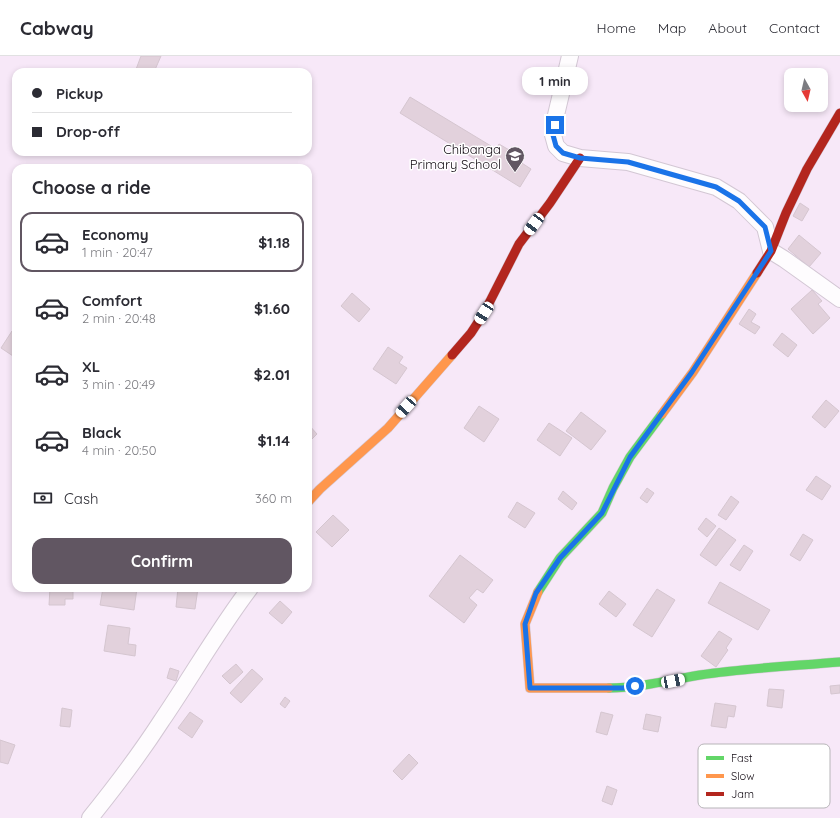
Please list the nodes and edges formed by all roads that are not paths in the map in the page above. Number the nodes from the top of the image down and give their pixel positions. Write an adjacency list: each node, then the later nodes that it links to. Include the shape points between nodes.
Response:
1 (570, 56): 3 (street, via 553,135 556,146 563,153)
2 (840, 113): 4 (street, via 807,169)
3 (580, 158): 4 (street, via 628,162 716,187 739,201 765,227); 6 (street, via 519,244 471,333 388,428)
4 (771, 251): 5 (street); 8 (street, via 692,372 630,457 602,513 560,558 536,593 525,624 530,688 623,688 720,673)
5 (840, 299)
6 (312, 497)
7 (247, 592): 9 (street, via 162,720)
8 (840, 662)
9 (90, 818)

